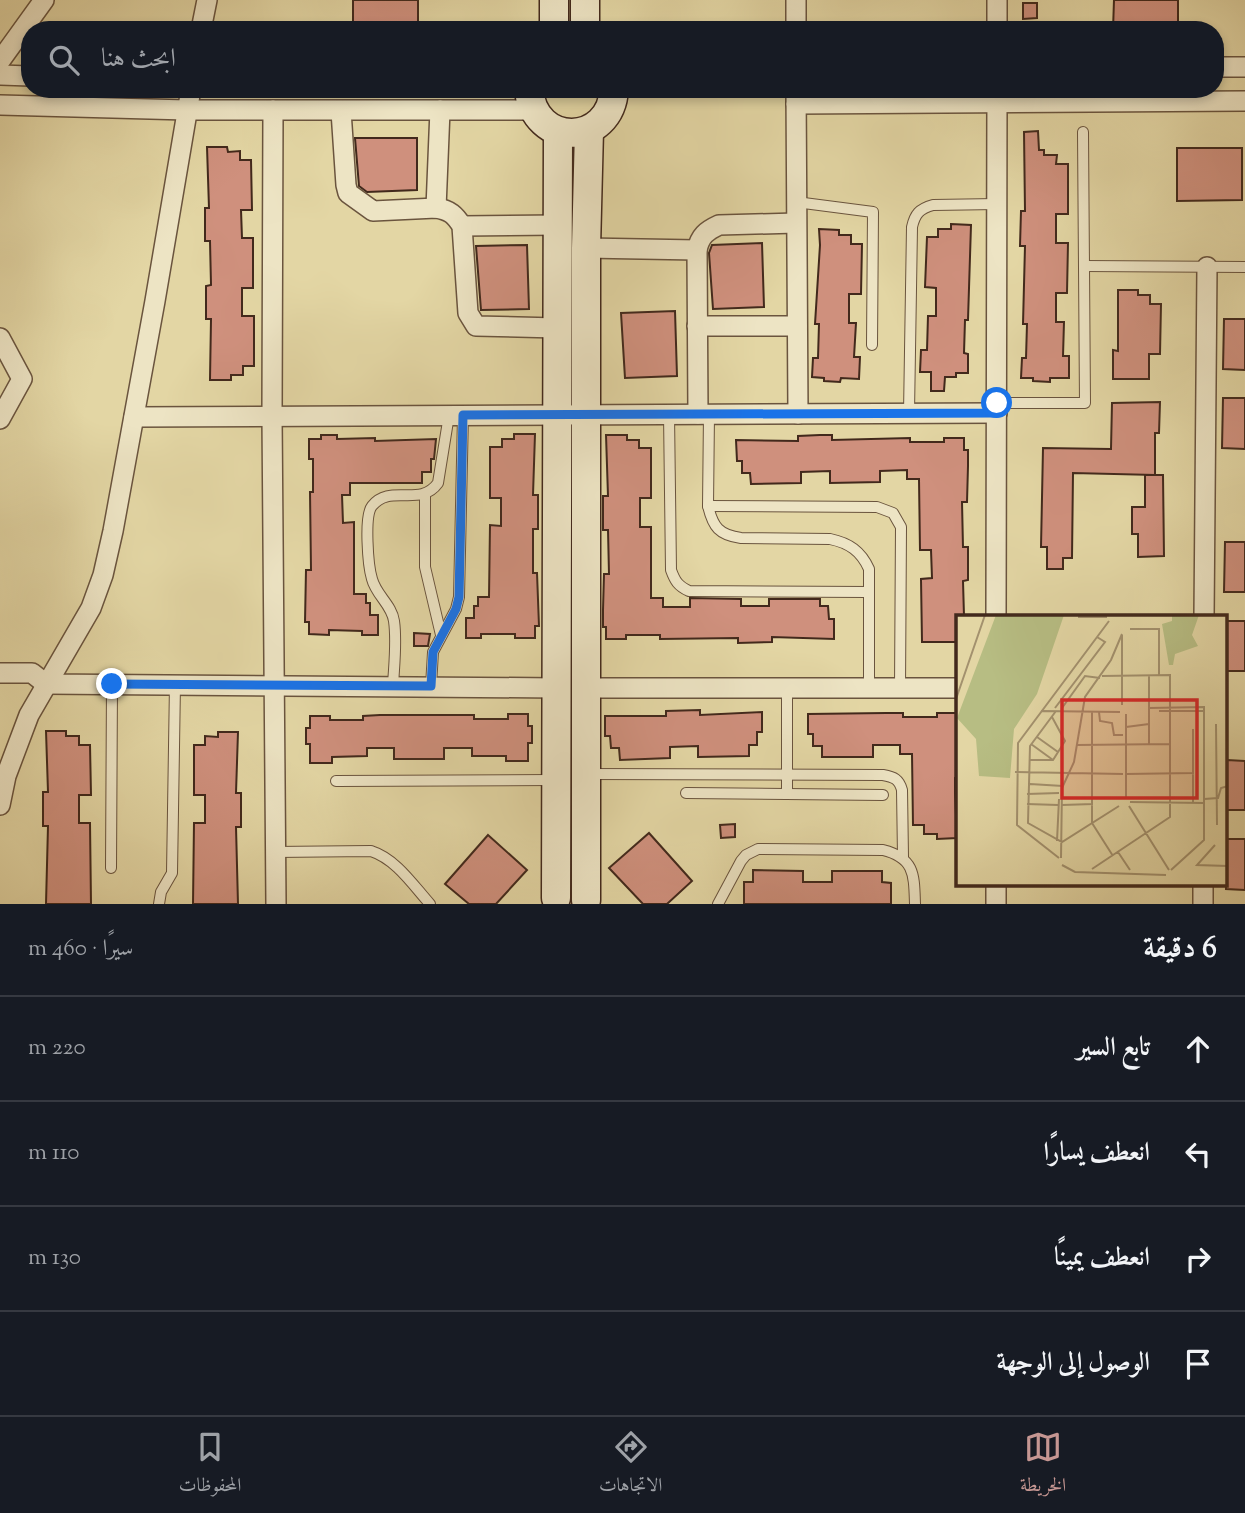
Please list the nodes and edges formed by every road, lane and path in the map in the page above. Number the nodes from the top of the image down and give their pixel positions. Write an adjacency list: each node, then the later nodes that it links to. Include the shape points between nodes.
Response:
1 (44, 0): 7 (street)
2 (207, 0): 8 (street)
3 (554, 0): 9 (street)
4 (585, 0): 10 (street)
5 (796, 0): 11 (street)
6 (997, 0): 12 (street)
7 (29, 21)
8 (203, 21)
9 (554, 21)
10 (585, 21)
11 (796, 21)
12 (997, 21)
13 (21, 32): 14 (street)
14 (0, 61)
15 (1245, 66): 16 (street)
16 (1224, 67)
17 (0, 75): 18 (street)
18 (21, 76)
19 (189, 98): 27 (street)
20 (613, 98): 31 (street, via 606,116)
21 (796, 98): 34 (street)
22 (997, 98): 35 (street)
23 (1096, 98): 25 (street)
24 (531, 99): 29 (street); 32 (street, via 546,125)
25 (1245, 101)
26 (0, 105): 27 (street)
27 (187, 110): 28 (street); 59 (street)
28 (273, 110): 30 (street); 58 (street)
29 (440, 110): 30 (street); 36 (street)
30 (341, 111): 36 (street, via 348,193 373,211)
31 (589, 130): 32 (street); 40 (street)
32 (558, 132): 38 (street)
33 (1083, 132): 42 (lane)
34 (796, 202): 37 (street); 49 (lane, via 873,212)
35 (997, 204): 50 (street); 51 (lane, via 933,205 915,215)
36 (436, 208): 39 (street, via 447,209)
37 (796, 223): 41 (street, via 719,225 707,231); 46 (street)
38 (558, 225): 39 (street); 47 (street)
39 (462, 226): 47 (street, via 468,313 477,326)
40 (586, 248): 41 (street); 57 (street)
41 (697, 250): 45 (street)
42 (1084, 266): 43 (lane); 50 (lane, via 1085,403)
43 (1207, 267): 44 (lane); 65 (street)
44 (1245, 267)
45 (697, 326): 46 (street); 53 (street)
46 (797, 326): 54 (street)
47 (557, 327): 56 (street)
48 (0, 338): 60 (street, via 22,379)
49 (872, 345)
50 (997, 408): 51 (street); 64 (street)
51 (909, 413): 54 (street)
52 (669, 414): 53 (street); 57 (street); 63 (lane, via 671,570 681,587 689,591)
53 (704, 414): 54 (street); 62 (lane)
54 (797, 414)
55 (456, 415): 56 (street); 58 (street); 61 (lane, via 438,483); 66 (lane, via 459,597)
56 (557, 415): 57 (street); 74 (street)
57 (587, 415): 75 (street)
58 (272, 416): 59 (street); 71 (street)
59 (134, 417): 68 (street, via 103,575 90,608)
60 (0, 418)
61 (425, 495): 66 (lane, via 425,567); 72 (lane, via 387,495 369,509 367,519 371,579 394,620)
62 (708, 506): 63 (lane, via 717,531 728,536 843,542 864,556); 78 (lane, via 877,507 893,513 901,527)
63 (869, 592): 77 (lane)
64 (996, 615)
65 (1204, 615)
66 (441, 635): 73 (lane, via 433,652)
67 (0, 673): 68 (street, via 32,673)
68 (46, 684): 69 (street); 87 (street, via 22,733)
69 (112, 684): 70 (street); 90 (lane)
70 (175, 684): 71 (street); 95 (lane, via 172,873)
71 (273, 685): 72 (street); 88 (street)
72 (393, 686): 73 (street)
73 (431, 686): 74 (street)
74 (557, 688): 82 (street)
75 (588, 688): 76 (street); 80 (street)
76 (788, 688): 77 (street); 81 (lane)
77 (869, 688): 78 (street)
78 (900, 688): 79 (street)
79 (956, 688)
80 (587, 774): 81 (lane); 94 (street)
81 (787, 775): 85 (lane); 89 (lane, via 894,777 902,790)
82 (556, 780): 83 (lane); 93 (street)
83 (336, 782)
84 (686, 793): 85 (lane)
85 (787, 793): 86 (lane)
86 (883, 795)
87 (1, 796)
88 (274, 852): 96 (street); 97 (lane, via 381,854)
89 (903, 857): 98 (lane, via 883,850 758,849 741,861); 99 (lane, via 912,871)
90 (111, 868)
91 (996, 886): 100 (street)
92 (1203, 886): 101 (street)
93 (548, 901): 94 (street, via 571,897)
94 (590, 902)
95 (159, 904)
96 (276, 904)
97 (430, 904)
98 (718, 904)
99 (915, 904)
100 (996, 904)
101 (1203, 904)

